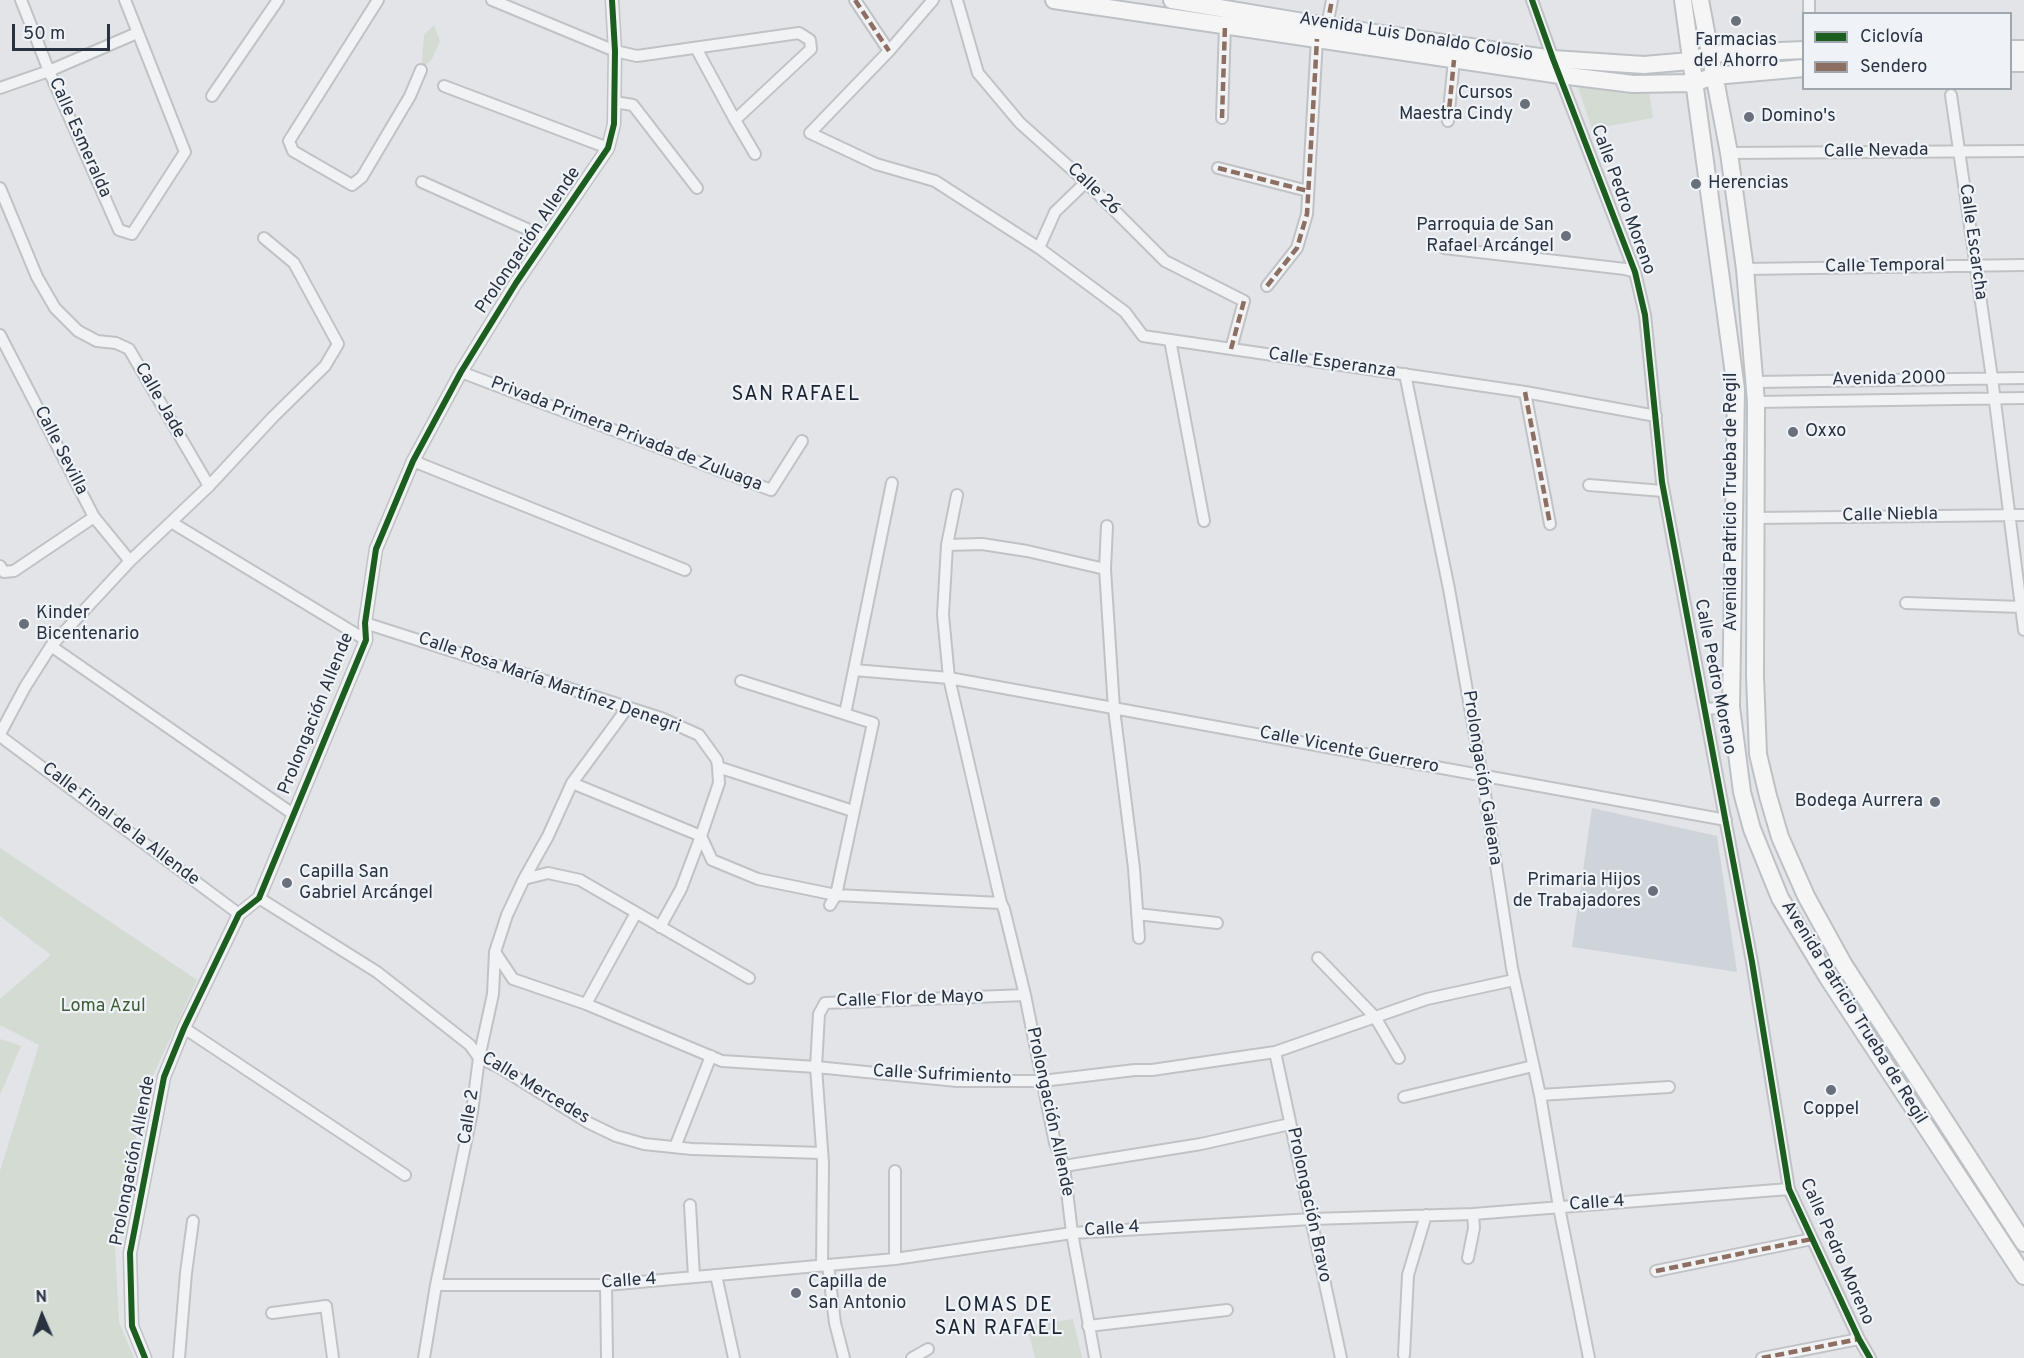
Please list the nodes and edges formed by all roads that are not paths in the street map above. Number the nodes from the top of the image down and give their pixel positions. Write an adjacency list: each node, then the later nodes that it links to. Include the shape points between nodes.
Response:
1 (21, 0): 30 (street, Calle Esmeralda)
2 (125, 0): 19 (street)
3 (278, 0): 37 (street)
4 (378, 0): 29 (street, via 289,141 293,151 352,185 362,177)
5 (492, 0): 16 (street)
6 (612, 0): 22 (street, Prolongación Allende)
7 (855, 0): 23 (street)
8 (933, 0): 23 (street)
9 (957, 0): 49 (street, Calle 26, via 978,73 1020,123)
10 (1054, 0): 17 (main road)
11 (1172, 0): 18 (main road, Avenida Luis Donaldo Colosio)
12 (1332, 0): 18 (street)
13 (1532, 0): 25 (street, Calle Pedro Moreno)
14 (1683, 0): 27 (main road, Avenida Patricio Trueba de Regil)
15 (1700, 0): 24 (main road, Avenida Patricio Trueba de Regil)
16 (507, 3): 22 (street)
17 (1225, 25): 18 (main road); 39 (street)
18 (1322, 32): 25 (main road, Avenida Luis Donaldo Colosio); 26 (main road); 52 (street)
19 (137, 33): 30 (street); 30 (street, Calle Esmeralda, via 185,152 132,234 119,230)
20 (696, 48): 22 (street, via 637,56); 40 (street); 40 (street, via 800,33 810,40 811,49)
21 (1802, 50): 24 (main road, Avenida Luis Donaldo Colosio)
22 (615, 51): 38 (street, Prolongación Allende)
23 (889, 51): 55 (street, Calle Esperanza, via 810,133 876,164 935,181)
24 (1711, 54): 27 (main road, Avenida Luis Donaldo Colosio); 32 (main road, Avenida Patricio Trueba de Regil)
25 (1553, 59): 27 (main road, Avenida Luis Donaldo Colosio, via 1644,65); 31 (street, Calle Pedro Moreno)
26 (1454, 60): 31 (main road); 41 (street)
27 (1690, 61): 33 (main road, Avenida Patricio Trueba de Regil)
28 (1802, 68): 32 (main road)
29 (421, 70)
30 (49, 71): 35 (street)
31 (1560, 75): 33 (main road, via 1632,84); 60 (street, Calle Pedro Moreno)
32 (1715, 76): 33 (main road); 45 (main road, Avenida Patricio Trueba de Regil)
33 (1693, 83): 104 (main road, Avenida Patricio Trueba de Regil, via 1736,388)
34 (444, 86): 42 (street)
35 (0, 88)
36 (1951, 95): 43 (street, Calle Escarcha)
37 (212, 96)
38 (614, 102): 42 (street, Prolongación Allende); 51 (street, via 633,105)
39 (1222, 118)
40 (735, 120): 46 (street)
41 (1448, 121)
42 (608, 148): 54 (street, Prolongación Allende)
43 (1958, 151): 44 (street, Calle Nevada); 45 (street, Calle Nevada); 58 (street, Calle Escarcha)
44 (2024, 151)
45 (1729, 153): 59 (main road, Avenida Patricio Trueba de Regil)
46 (755, 154)
47 (1218, 168): 52 (street)
48 (422, 182): 54 (street)
49 (1086, 182): 55 (street, via 1055,213); 64 (street, Calle 26, via 1165,261 1244,301)
50 (0, 188): 78 (street, Calle Jade, via 55,308 78,331 97,341 129,349)
51 (697, 188)
52 (1308, 191): 61 (street, via 1307,214 1297,248)
53 (264, 238): 78 (street, via 294,263 338,344 325,366)
54 (547, 238): 65 (street, Prolongación Allende)
55 (1039, 248): 63 (street, Calle Esperanza, via 1125,312 1143,336)
56 (1444, 248): 60 (street)
57 (2024, 265): 58 (street, Calle Temporal)
58 (1975, 266): 59 (street, Calle Temporal); 69 (street, Calle Escarcha)
59 (1745, 269): 68 (main road, Avenida Patricio Trueba de Regil)
60 (1635, 272): 73 (street, Calle Pedro Moreno, via 1646,315)
61 (1267, 286)
62 (0, 335): 83 (street, Calle Sevilla)
63 (1170, 340): 64 (street, Calle Esperanza); 85 (street)
64 (1231, 349): 66 (street, Calle Esperanza)
65 (461, 372): 74 (street, Privada Primera Privada de Zuluaga, via 771,490); 75 (street, Prolongación Allende)
66 (1405, 374): 70 (street, Calle Esperanza); 110 (street, Prolongación Galeana)
67 (2024, 378): 69 (street, Avenida 2000)
68 (1755, 382): 69 (street, Avenida 2000); 72 (main road, Avenida Patricio Trueba de Regil)
69 (1993, 388): 71 (street, Avenida 2000); 72 (street, Avenida 2000); 81 (street, Calle Escarcha)
70 (1525, 392): 73 (street, Calle Esperanza); 87 (street)
71 (2024, 398)
72 (1756, 402): 84 (main road, Avenida Patricio Trueba de Regil)
73 (1656, 416): 79 (street, Calle Pedro Moreno)
74 (802, 441)
75 (413, 461): 93 (street); 96 (street, Prolongación Allende, via 376,549)
76 (892, 483): 100 (street)
77 (1589, 484): 79 (street)
78 (208, 486): 86 (street)
79 (1663, 491): 106 (street, Calle Pedro Moreno)
80 (957, 495): 89 (street, Prolongación Allende)
81 (2009, 515): 82 (street, Calle Niebla); 84 (street, Calle Niebla); 95 (street, Calle Escarcha)
82 (2024, 515)
83 (94, 517): 90 (street, Calle Sevilla); 92 (street, via 14,571)
84 (1755, 518): 160 (main road, Avenida Patricio Trueba de Regil, via 1758,754 1780,837 1806,896 1849,974)
85 (1204, 521)
86 (171, 522): 90 (street); 98 (street)
87 (1550, 524)
88 (1107, 526): 91 (street)
89 (947, 545): 91 (street, via 982,544 1027,550); 101 (street, Prolongación Allende, via 943,615)
90 (130, 561): 99 (street)
91 (1105, 568): 105 (street)
92 (2, 569)
93 (685, 570)
94 (1906, 603): 95 (street)
95 (2021, 608): 97 (street, Calle Escarcha)
96 (365, 623): 98 (street, Prolongación Allende); 103 (street, Calle Rosa María Martínez Denegri)
97 (2024, 630)
98 (366, 640): 113 (street, Prolongación Allende)
99 (51, 646): 108 (street); 113 (street)
100 (854, 670): 101 (street, Calle Vicente Guerrero); 107 (street)
101 (949, 678): 105 (street, Calle Vicente Guerrero); 119 (street, Prolongación Allende)
102 (741, 681): 107 (street)
103 (628, 707): 109 (street, Calle Rosa María Martínez Denegri, via 699,735); 111 (street, Calle 2)
104 (1731, 707): 106 (street); 166 (main road, Avenida Patricio Trueba de Regil, via 1742,792 1752,829 1780,898 1828,978)
105 (1114, 708): 110 (street, Calle Vicente Guerrero); 123 (street)
106 (1705, 709): 114 (street, Calle Pedro Moreno)
107 (845, 714): 112 (street, via 873,723)
108 (0, 735): 122 (street, Calle Final de la Allende)
109 (718, 767): 112 (street); 115 (street, via 719,783)
110 (1482, 775): 114 (street, Calle Vicente Guerrero); 130 (street, Prolongación Galeana)
111 (572, 783): 115 (street); 116 (street, Calle 2, via 549,836)
112 (853, 811): 117 (street)
113 (293, 814): 118 (street, Prolongación Allende)
114 (1726, 820): 151 (street, Calle Pedro Moreno)
115 (701, 836): 117 (street, via 712,860 758,879); 125 (street, via 681,889)
116 (524, 879): 121 (street, via 548,873 580,879); 127 (street, Calle 2)
117 (836, 895): 119 (street); 120 (street)
118 (259, 898): 122 (street, Prolongación Allende); 137 (street, Calle Mercedes, via 377,972 470,1045)
119 (1000, 903): 131 (street, Prolongación Allende)
120 (830, 905)
121 (636, 913): 125 (street); 132 (street)
122 (239, 914): 134 (street, Prolongación Allende)
123 (1137, 914): 124 (street); 126 (street)
124 (1217, 923)
125 (660, 927): 129 (street)
126 (1139, 938)
127 (495, 952): 132 (street, Calle Sufrimiento, via 513,979); 137 (street, Calle 2, via 493,994)
128 (1318, 958): 133 (street)
129 (749, 978)
130 (1514, 980): 133 (street, Calle Sufrimiento, via 1427,999); 139 (street, Prolongación Galeana)
131 (1024, 995): 140 (street, Calle Flor de Mayo, via 825,1004 819,1014); 141 (street, Prolongación Allende)
132 (586, 1004): 136 (street, Calle Sufrimiento)
133 (1375, 1017): 135 (street, Calle Sufrimiento); 138 (street)
134 (184, 1028): 150 (street); 176 (street, Prolongación Allende, via 164,1077 130,1253 132,1326)
135 (1275, 1052): 141 (street, Calle Sufrimiento); 145 (street, Prolongación Bravo)
136 (711, 1056): 140 (street, Calle Sufrimiento, via 722,1061); 146 (street)
137 (479, 1058): 146 (street, Calle Mercedes, via 616,1136); 168 (street, Calle 2, via 472,1112)
138 (1399, 1058)
139 (1533, 1066): 143 (street, Prolongación Galeana); 144 (street)
140 (816, 1067): 141 (street, Calle Sufrimiento, via 957,1081); 147 (street)
141 (1042, 1082): 148 (street, Prolongación Allende)
142 (1669, 1086): 143 (street)
143 (1540, 1095): 153 (street, Prolongación Galeana)
144 (1404, 1097)
145 (1290, 1124): 148 (street, via 1201,1144); 156 (street, Prolongación Bravo)
146 (675, 1147): 147 (street, Calle Mercedes)
147 (822, 1153): 163 (street)
148 (1064, 1167): 158 (street, Prolongación Allende)
149 (895, 1171): 162 (street)
150 (405, 1175)
151 (1789, 1190): 153 (street, Calle 4); 159 (street, Calle Pedro Moreno)
152 (690, 1205): 167 (street)
153 (1558, 1207): 154 (street, Calle 4); 186 (street, Prolongación Galeana)
154 (1473, 1214): 155 (street, Calle 4); 161 (street)
155 (1426, 1215): 156 (street, Calle 4); 175 (street, via 1408,1275)
156 (1312, 1219): 158 (street, Calle 4); 185 (street, Prolongación Bravo)
157 (193, 1221): 177 (street)
158 (1072, 1233): 162 (street, Calle 4); 172 (street, Prolongación Allende)
159 (1812, 1239): 164 (street); 173 (street, Calle Pedro Moreno)
160 (2024, 1243)
161 (1468, 1258)
162 (895, 1259): 163 (street, Calle 4)
163 (825, 1265): 165 (street, Calle 4); 182 (street)
164 (1656, 1271)
165 (716, 1275): 167 (street, Calle 4); 181 (street)
166 (2024, 1276)
167 (694, 1277): 169 (street, Calle 4)
168 (436, 1285): 169 (street, Calle 4); 179 (street, Calle 2)
169 (606, 1285): 180 (street)
170 (1227, 1310): 172 (street)
171 (272, 1313): 178 (street, via 327,1306)
172 (1088, 1326): 184 (street, Prolongación Allende)
173 (1859, 1339): 187 (street); 188 (street, Calle Pedro Moreno)
174 (928, 1349): 183 (street)
175 (1404, 1355)
176 (145, 1358)
177 (179, 1358)
178 (333, 1358)
179 (424, 1358)
180 (608, 1358)
181 (734, 1358)
182 (843, 1358)
183 (912, 1358)
184 (1095, 1358)
185 (1341, 1358)
186 (1589, 1358)
187 (1762, 1358)
188 (1870, 1358)

